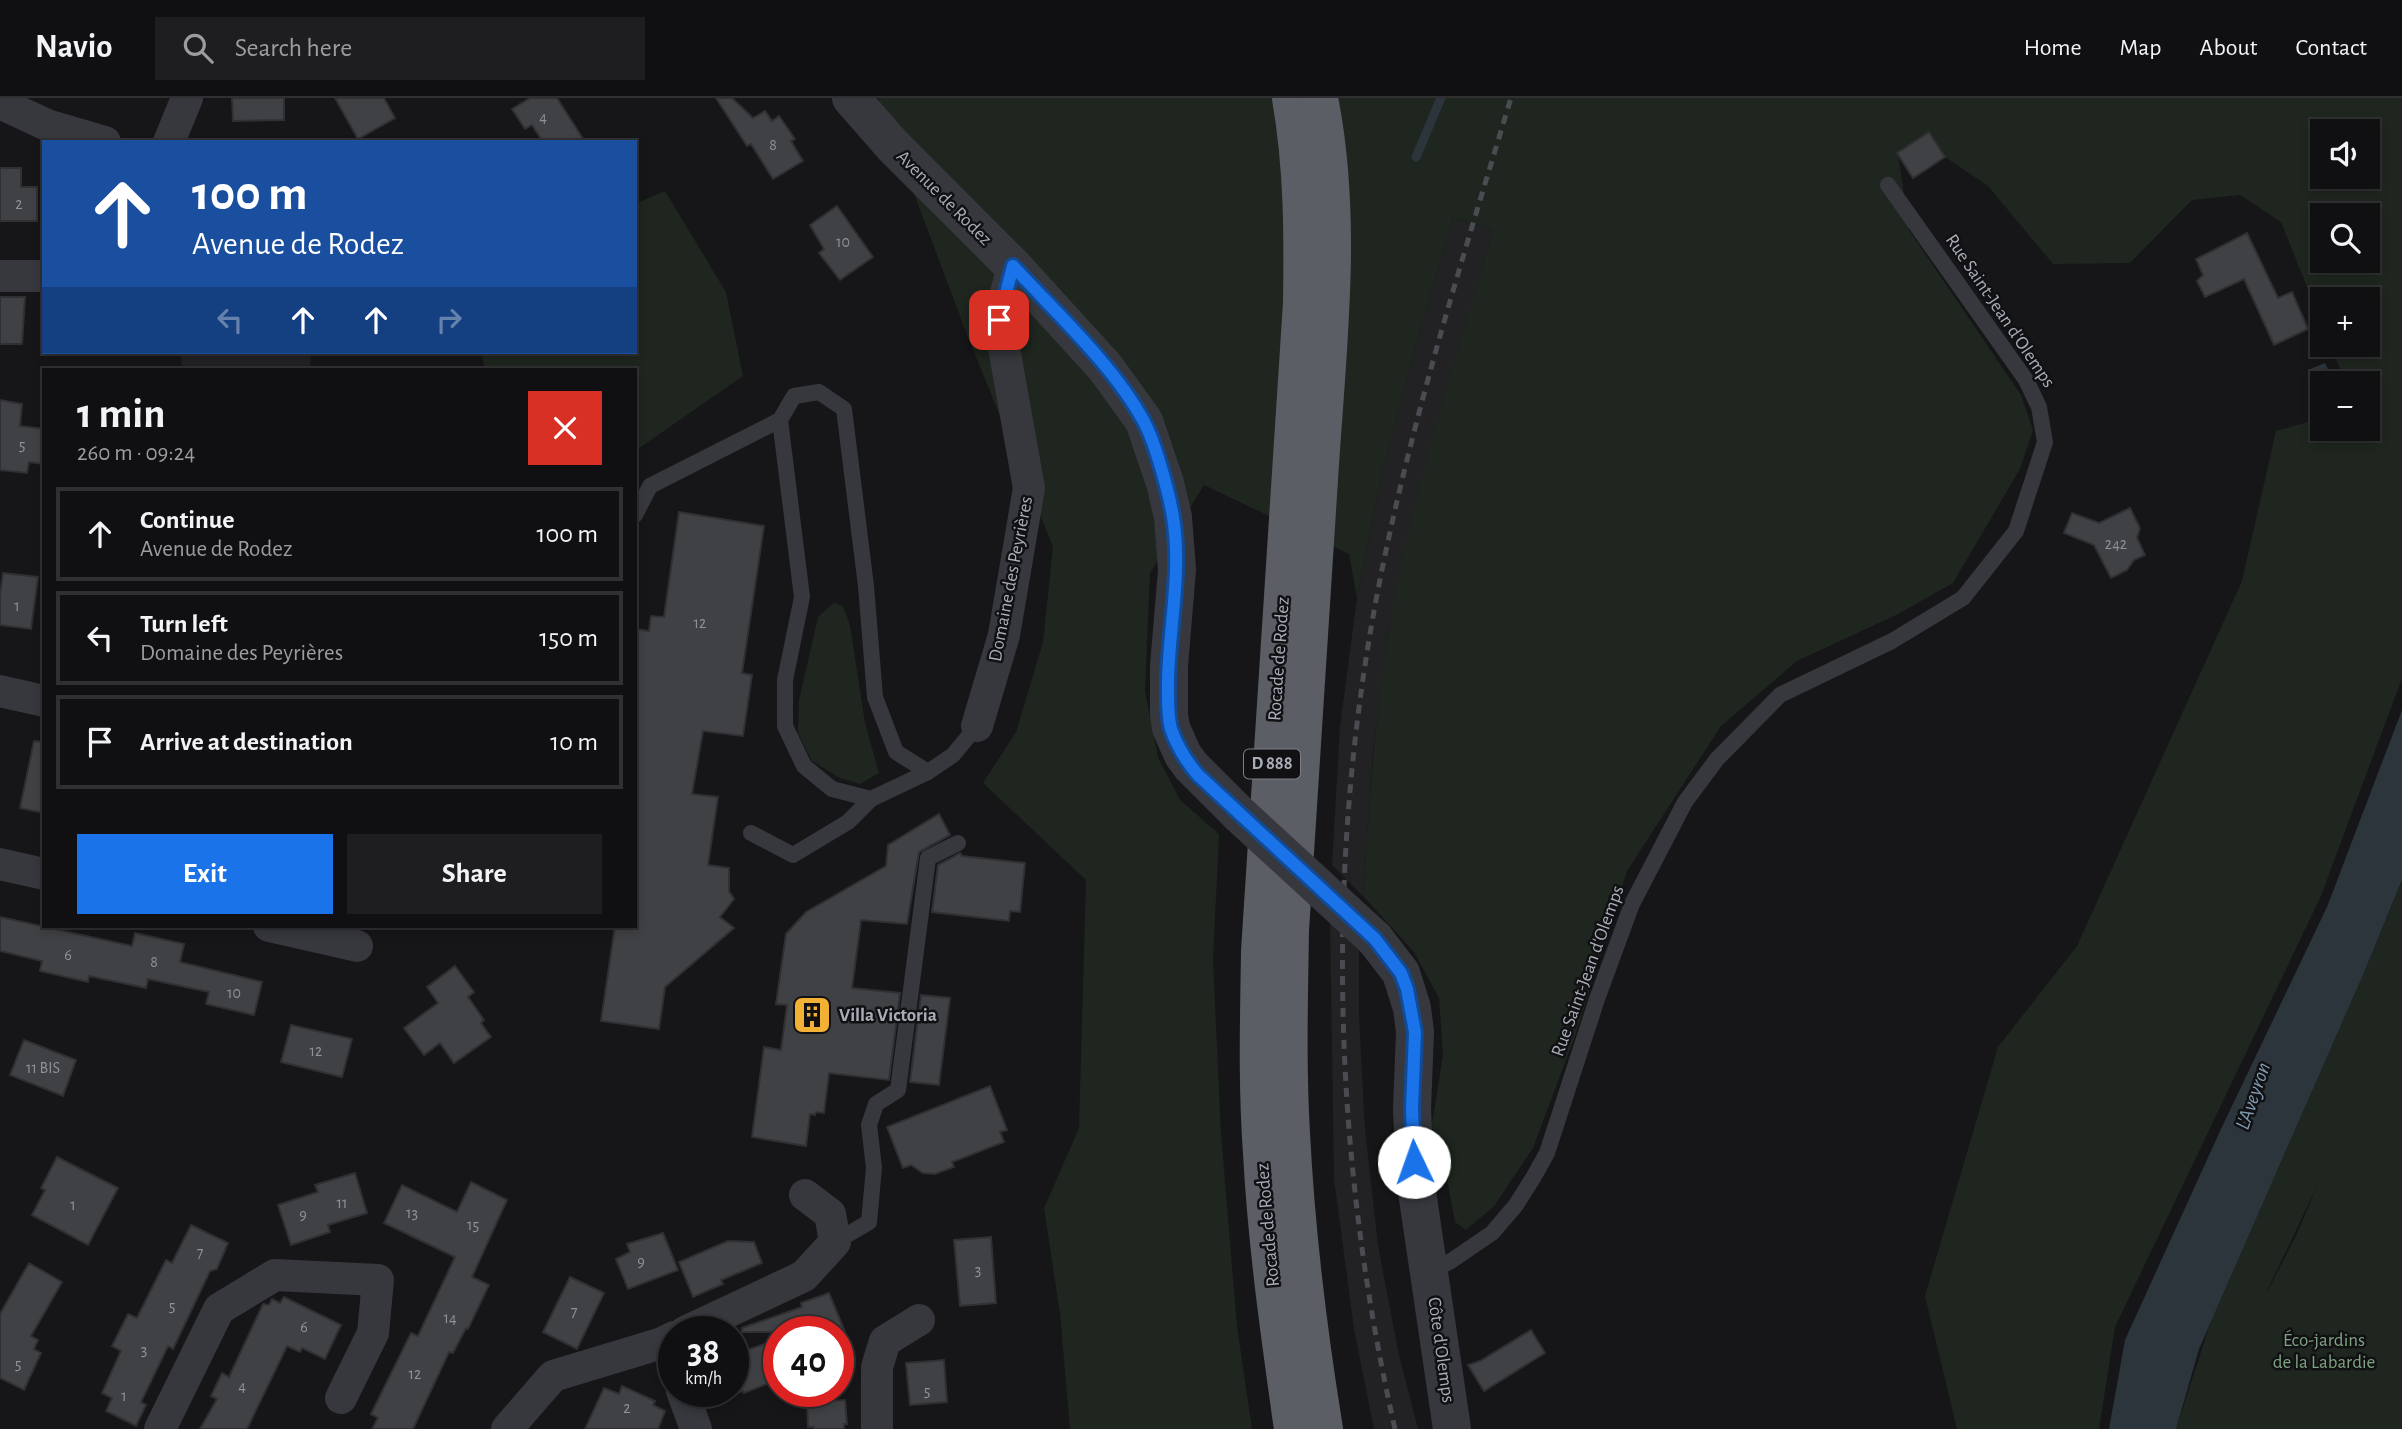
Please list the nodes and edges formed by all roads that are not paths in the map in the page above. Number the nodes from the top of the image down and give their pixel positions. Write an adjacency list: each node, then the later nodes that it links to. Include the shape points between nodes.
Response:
1 (187, 98): 7 (street)
2 (851, 98): 9 (street, Avenue de Rodez)
3 (1291, 98): 39 (highway, Rocade de Rodez / D 888, via 1303,205 1302,303 1259,951 1258,1057 1269,1242)
4 (1320, 98): 40 (highway, Rocade de Rodez / D 888, via 1330,191 1330,307 1290,930 1288,1033 1299,1245)
5 (0, 103): 6 (street, via 47,125)
6 (98, 140)
7 (170, 140)
8 (1888, 185): 29 (lane, Rue Saint-Jean d'Olemps, via 2026,380 2039,407 2045,442 2016,531 1963,598 1892,640 1780,695 1717,759 1685,802 1632,904 1547,1153 1533,1178 1492,1233)
9 (1013, 266): 17 (street, Domaine des Peyrières, via 999,320 1029,488 1004,635); 25 (street, Avenue de Rodez, bridge, via 1105,367 1144,421 1173,517 1177,570 1168,715 1183,755 1240,815)
10 (0, 276): 11 (street)
11 (42, 276)
12 (780, 420): 13 (lane); 18 (lane, via 794,396 819,392 844,409 876,697 897,752); 19 (lane, via 802,597 785,680 785,726 804,766 832,789)
13 (643, 489): 14 (lane)
14 (637, 508)
15 (0, 691): 16 (street)
16 (42, 701)
17 (977, 726): 18 (lane, via 953,754)
18 (928, 772): 19 (lane)
19 (872, 799): 20 (lane, via 848,822 793,855)
20 (751, 833)
21 (958, 843): 28 (lane, via 928,858 898,1090 876,1104 869,1125 874,1168 869,1222)
22 (0, 863): 23 (street)
23 (42, 874)
24 (278, 928): 26 (street)
25 (1375, 939): 29 (street, Côte d'Olemps, via 1401,973 1412,1008 1415,1178)
26 (357, 946)
27 (805, 1195): 28 (street, via 830,1214)
28 (835, 1242): 30 (street, via 804,1276)
29 (1429, 1272): 41 (street, Côte d'Olemps)
30 (730, 1316)
31 (919, 1320): 38 (street, via 885,1341 877,1367)
32 (658, 1350): 36 (street, via 553,1376)
33 (341, 1398): 35 (street, via 373,1333 377,1280 275,1275 219,1309)
34 (688, 1407): 37 (street)
35 (160, 1429)
36 (507, 1429)
37 (696, 1429)
38 (877, 1429)
39 (1293, 1429)
40 (1324, 1429)
41 (1452, 1429)

